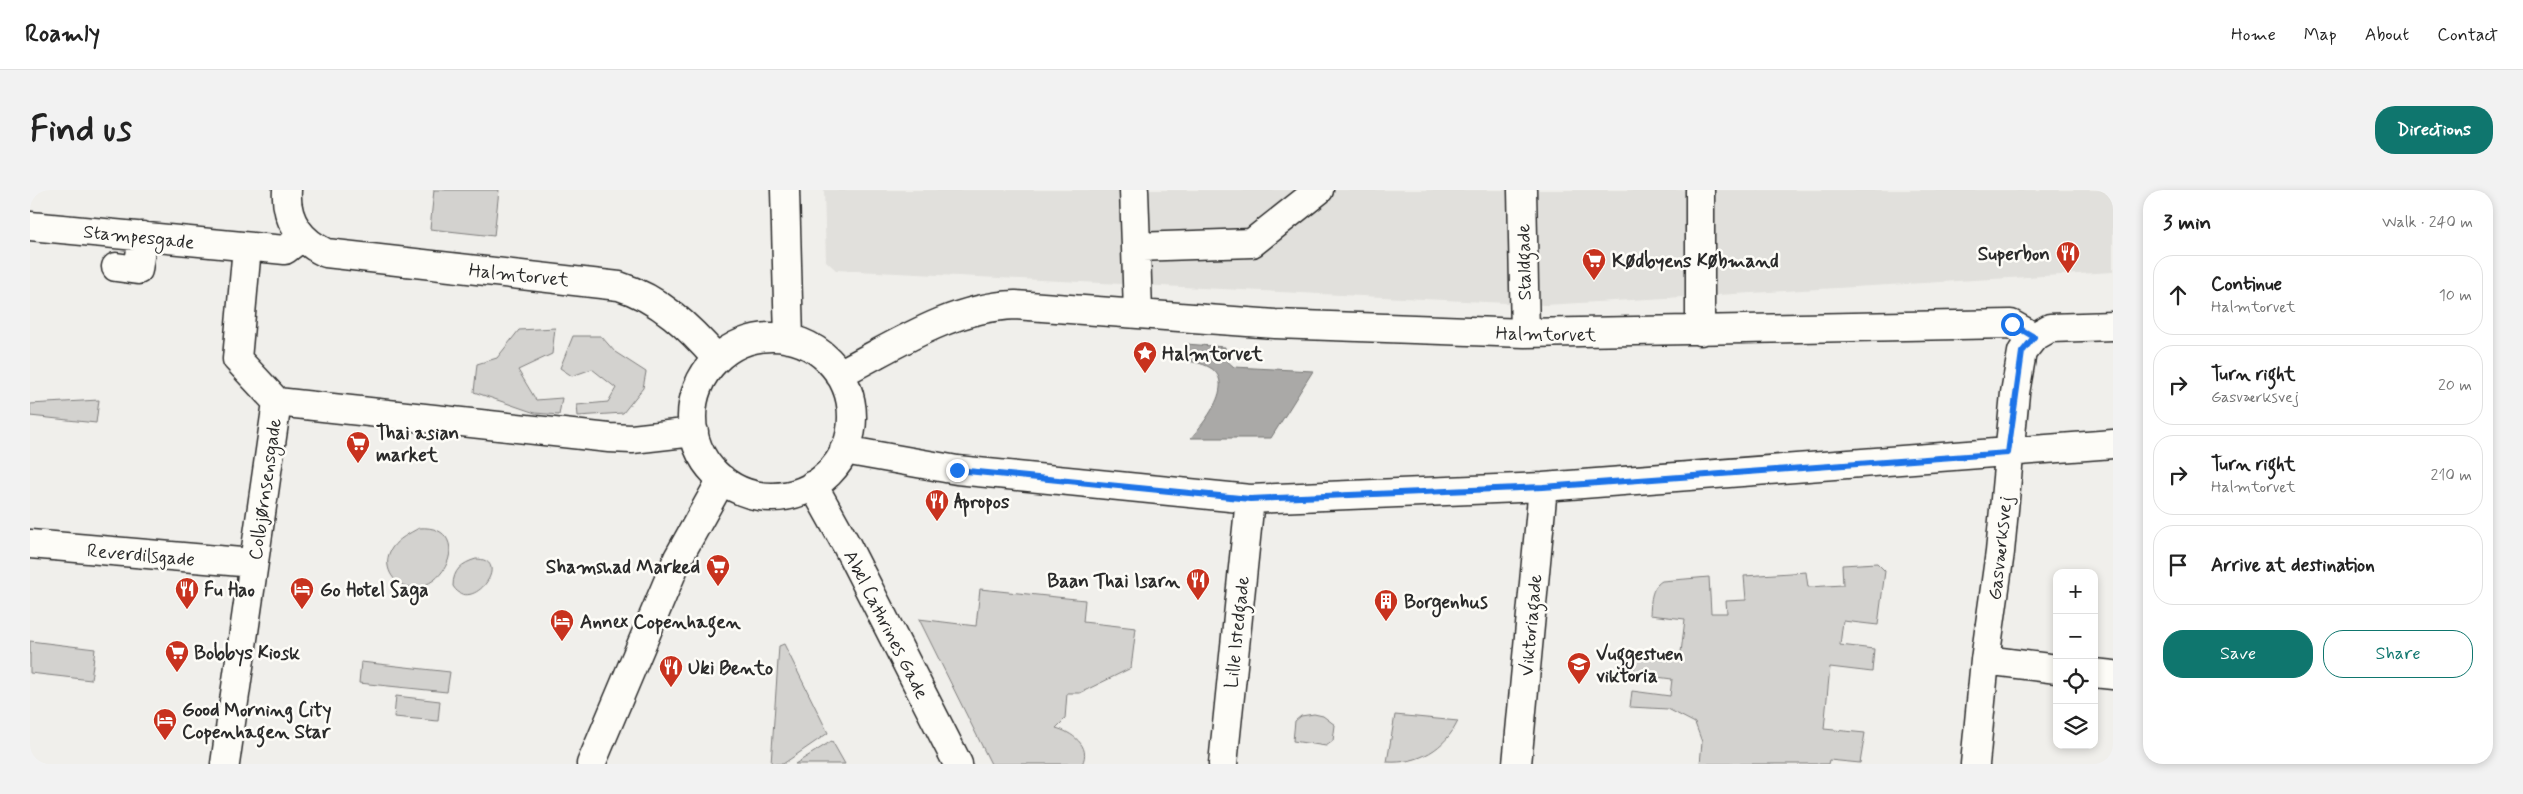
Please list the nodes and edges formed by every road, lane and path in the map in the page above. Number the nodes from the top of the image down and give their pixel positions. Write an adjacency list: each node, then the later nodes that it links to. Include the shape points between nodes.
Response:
1 (287, 190): 8 (street, via 289,212)
2 (785, 190): 16 (street)
3 (1134, 190): 10 (street)
4 (1319, 190): 10 (street, via 1252,243)
5 (1522, 190): 14 (street, Staldgade)
6 (1700, 190): 13 (street)
7 (30, 226): 9 (street, Stampesgade, via 130,251)
8 (302, 237): 9 (street, via 285,250); 17 (street, Halmtorvet, via 315,249 337,256 619,286 665,308)
9 (247, 247): 19 (street, Colbjørnsensgade, via 237,359)
10 (1136, 247): 11 (street)
11 (1138, 314): 14 (street, Halmtorvet, via 1275,324); 18 (street, Halmtorvet, via 1015,304 982,308 940,322)
12 (2113, 326): 15 (street, via 2050,328)
13 (1700, 331): 14 (street, Halmtorvet); 15 (street, Halmtorvet, via 2012,324)
14 (1525, 333)
15 (2034, 337): 23 (street, Gasværksvej, via 2022,352)
16 (788, 339): 17 (street, via 775,337 747,341); 18 (street, via 804,343 830,362)
17 (718, 359): 20 (street, via 708,369 696,392)
18 (839, 374): 22 (street, via 846,386 852,412)
19 (277, 402): 20 (street, via 609,438 632,439); 29 (street, Colbjørnsensgade)
20 (694, 432): 24 (street, via 704,458)
21 (2113, 444): 23 (street)
22 (844, 450): 25 (street, via 831,470); 27 (street, via 957,470)
23 (2008, 453): 26 (street); 30 (street, Gasværksvej, via 2000,552)
24 (722, 479): 25 (street, via 735,488 767,497 799,492); 35 (street, via 678,558)
25 (813, 485): 36 (street, Abel Cathrines Gade)
26 (1543, 487): 27 (street); 38 (street, Viktoriagade)
27 (1250, 499): 37 (street, Lille Istedgade)
28 (30, 544): 29 (street, Reverdilsgade)
29 (253, 564): 34 (street, Colbjørnsensgade)
30 (1986, 660): 31 (street); 39 (street, Gasværksvej)
31 (2053, 668)
32 (2098, 673): 33 (street)
33 (2113, 675)
34 (226, 764)
35 (591, 764)
36 (958, 764)
37 (1222, 764)
38 (1517, 764)
39 (1975, 764)

